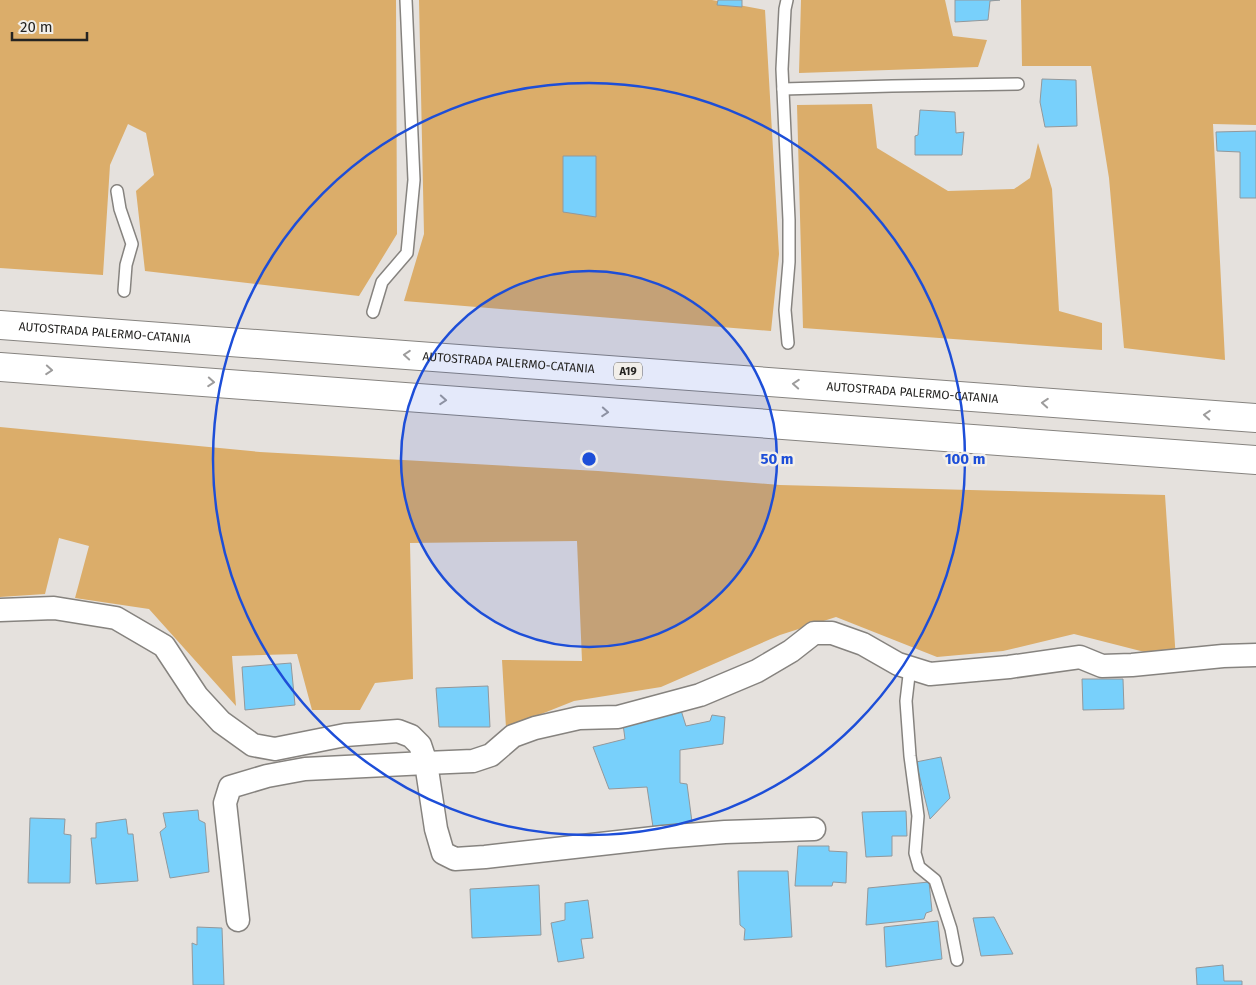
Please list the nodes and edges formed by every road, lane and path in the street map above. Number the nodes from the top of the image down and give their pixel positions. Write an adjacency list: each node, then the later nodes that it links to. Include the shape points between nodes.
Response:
1 (406, 0): 7 (lane, via 414,180 409,235 407,253 382,282)
2 (788, 0): 4 (lane, via 784,9)
3 (1018, 84): 4 (lane)
4 (783, 90): 9 (lane, via 790,220 790,262 784,310)
5 (117, 191): 6 (lane, via 132,244)
6 (124, 291)
7 (373, 312)
8 (0, 325): 11 (highway, AUTOSTRADA PALERMO-CATANIA / A19, one-way to 8)
9 (788, 343)
10 (0, 367): 12 (highway, one-way to 12)
11 (1256, 418)
12 (1256, 460)
13 (0, 610): 16 (street, via 54,608 116,618 164,646 197,696 221,722 253,745 275,749 345,736 398,731 411,736 420,745)
14 (1256, 654): 15 (street, via 1102,666 1080,657 930,674)
15 (910, 667): 16 (street, via 898,664 863,644 832,634 814,633 757,671 700,695 618,717 579,718 535,728 513,736 491,755 473,761); 19 (lane, via 906,701 918,816 915,853 919,868 935,880)
16 (426, 763): 17 (street, via 436,830 443,853 455,859 672,837); 18 (street, via 305,769 230,787 225,803)
17 (814, 829)
18 (238, 920)
19 (957, 960)

